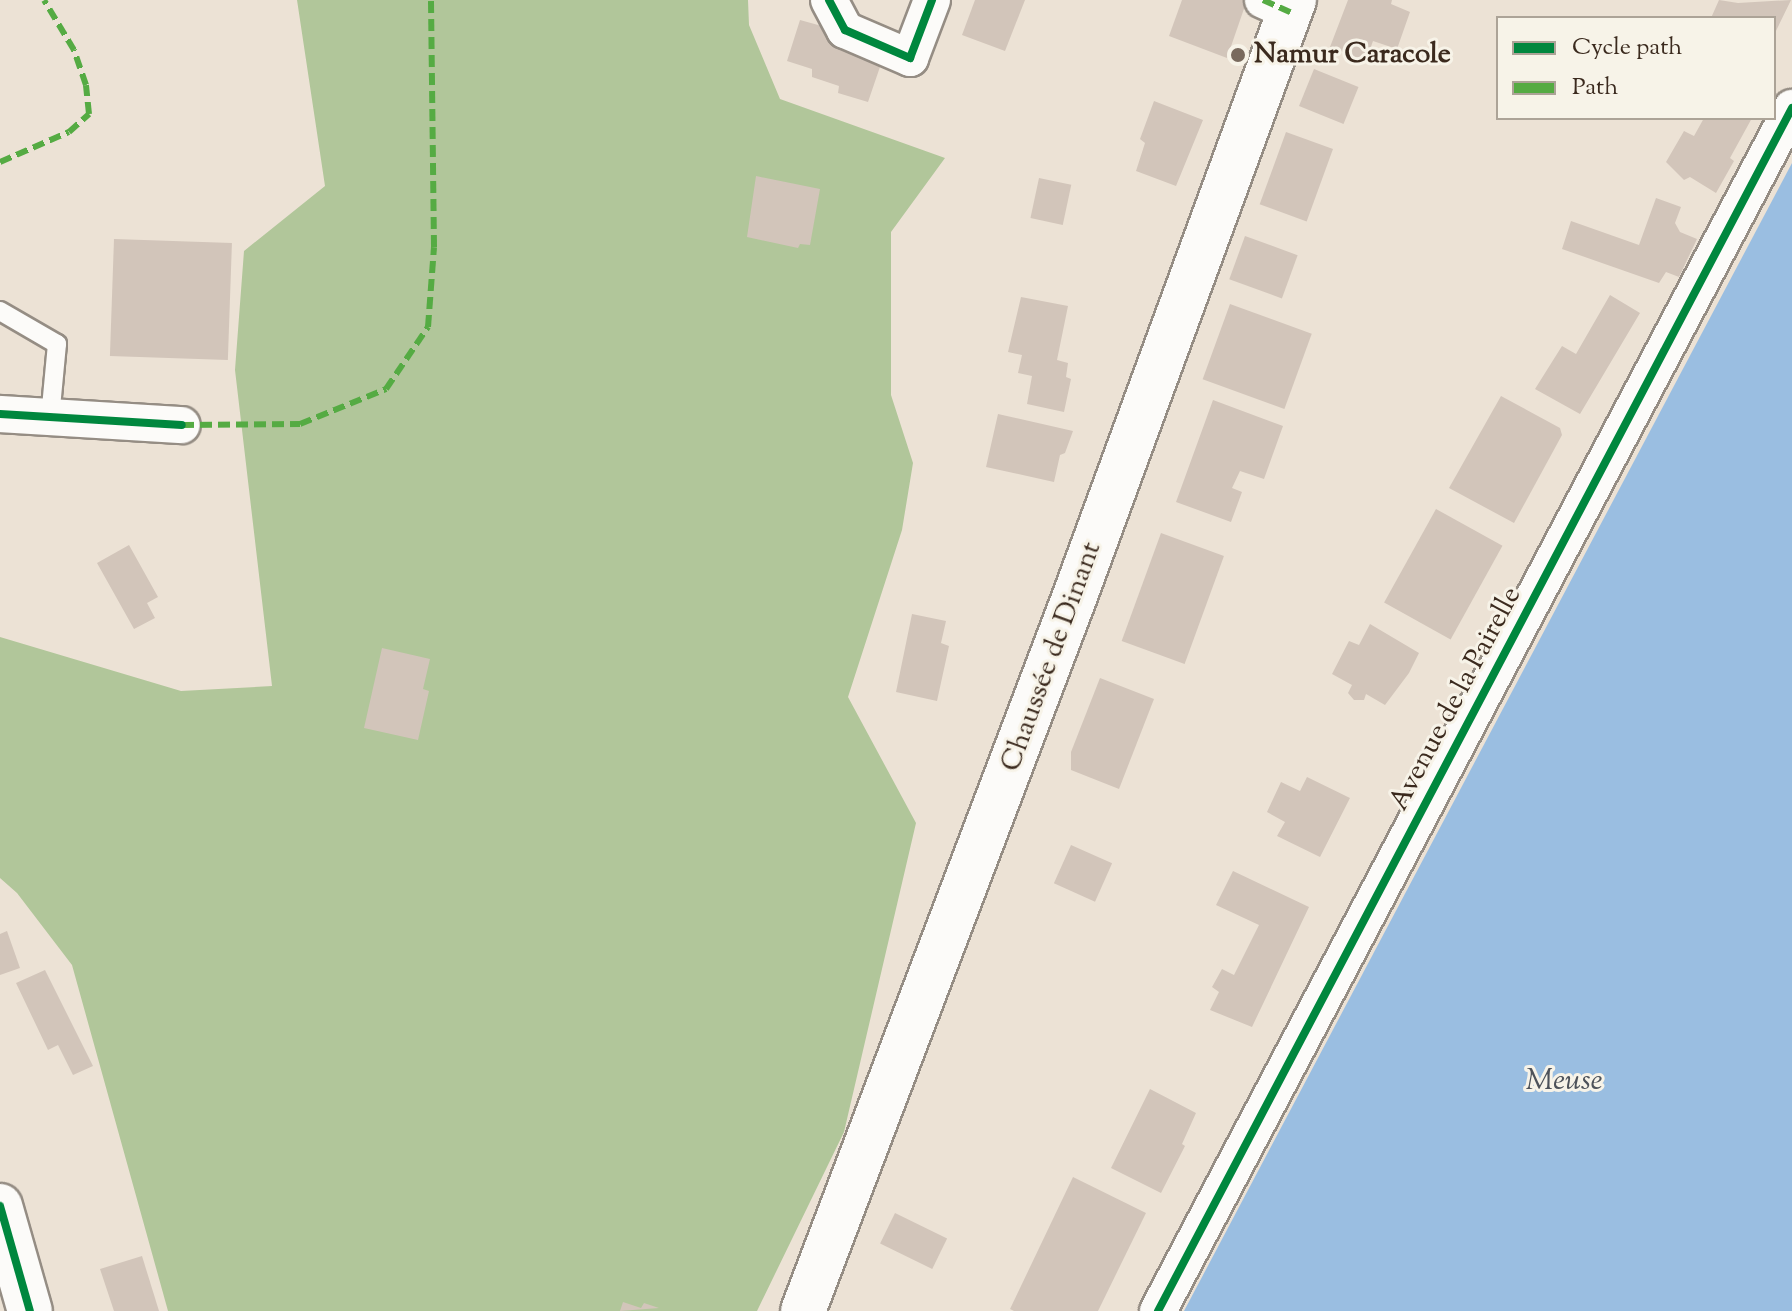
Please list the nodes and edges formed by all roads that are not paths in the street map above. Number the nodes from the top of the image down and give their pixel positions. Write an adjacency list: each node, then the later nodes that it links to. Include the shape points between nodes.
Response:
1 (829, 0): 2 (street, via 845,30 910,58)
2 (932, 0)
3 (1282, 4): 11 (main road, Chaussée de Dinant, via 1076,593)
4 (1792, 108): 12 (street, Avenue de la Pairelle)
5 (0, 311): 7 (lane, via 57,344)
6 (0, 414): 7 (street)
7 (50, 418): 8 (street)
8 (182, 425)
9 (0, 1206): 10 (main road)
10 (30, 1311)
11 (803, 1311)
12 (1158, 1311)

